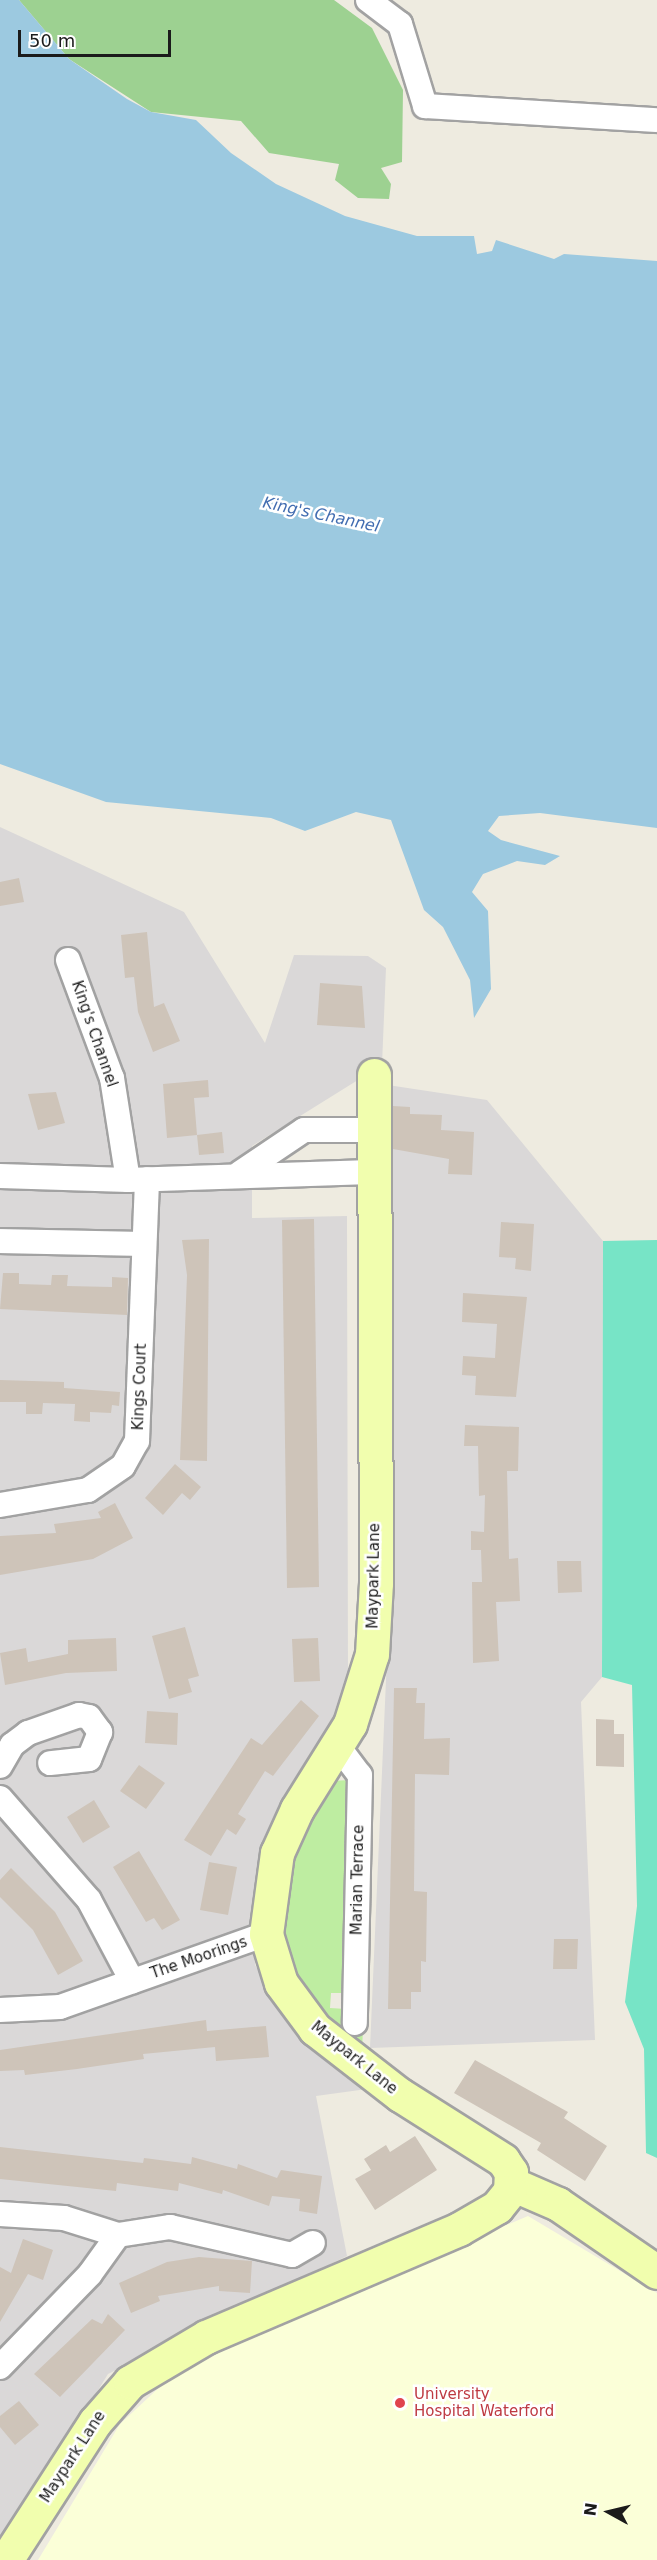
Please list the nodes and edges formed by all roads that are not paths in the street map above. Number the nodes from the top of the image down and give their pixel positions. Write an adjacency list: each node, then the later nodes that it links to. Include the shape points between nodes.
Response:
1 (368, 0): 2 (street, via 400,24 425,106)
2 (657, 120)
3 (68, 960): 9 (street, King's Channel, via 112,1078)
4 (374, 1075): 5 (street, Maypark Lane)
5 (372, 1130): 6 (street, Maypark Lane); 7 (street, via 304,1130)
6 (371, 1172): 7 (street); 13 (street, Maypark Lane, via 375,1610 365,1687)
7 (240, 1173): 9 (street)
8 (0, 1176): 9 (street)
9 (137, 1179): 11 (street, Kings Court)
10 (0, 1241): 11 (street)
11 (144, 1244): 12 (street, Kings Court, via 137,1441 123,1466 88,1490)
12 (0, 1505)
13 (337, 1745): 17 (street, Maypark Lane, via 297,1809 277,1853); 20 (street, Marian Terrace, via 360,1775)
14 (50, 1763): 15 (street, via 89,1759 100,1732 89,1717 79,1715 28,1733 12,1745)
15 (0, 1766)
16 (0, 1798): 18 (street, The Moorings, via 89,1900)
17 (266, 1934): 18 (street, The Moorings); 21 (street, Maypark Lane, via 281,1983 315,2029 392,2089 496,2155 511,2172)
18 (132, 1981): 19 (street, The Moorings, via 60,2007)
19 (0, 2010)
20 (355, 2023)
21 (512, 2184): 25 (street, via 558,2204); 27 (street, Maypark Lane, via 497,2207 466,2225 206,2337 130,2382 95,2422)
22 (0, 2214): 23 (street, via 64,2218)
23 (118, 2235): 24 (street, via 170,2227 292,2255); 26 (street, via 90,2274)
24 (313, 2243)
25 (657, 2272)
26 (0, 2367)
27 (6, 2560)

